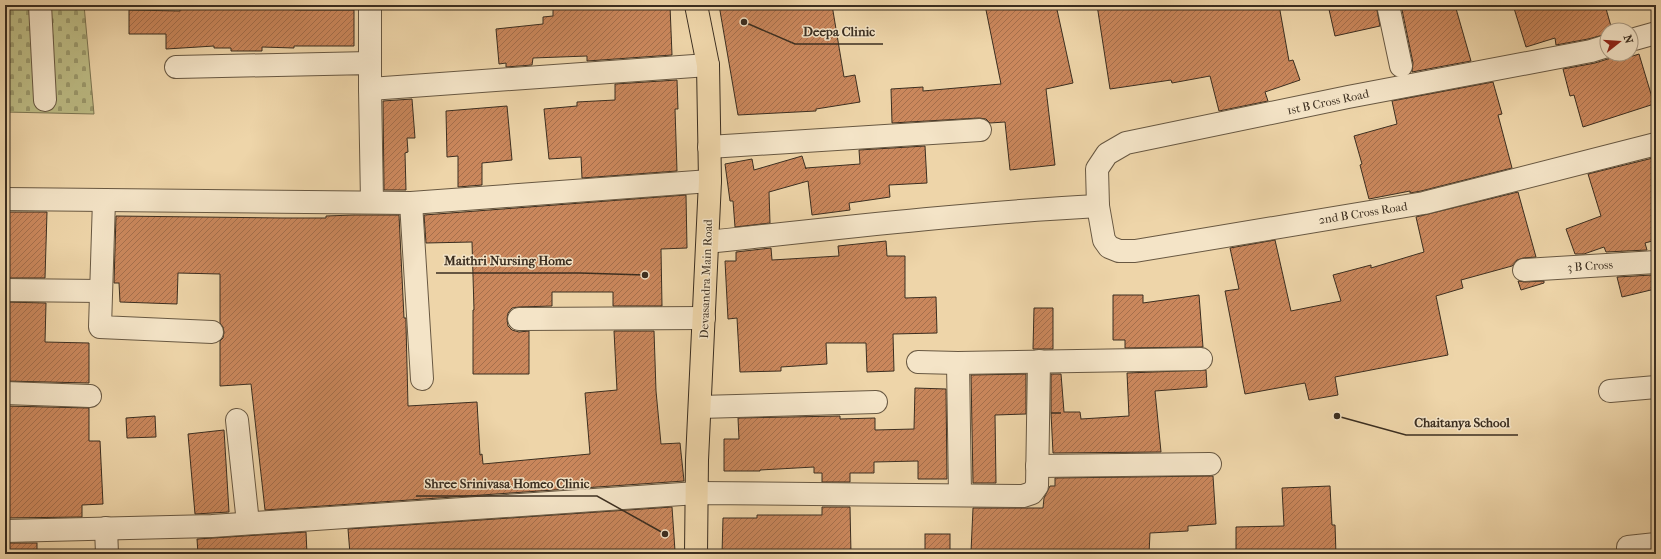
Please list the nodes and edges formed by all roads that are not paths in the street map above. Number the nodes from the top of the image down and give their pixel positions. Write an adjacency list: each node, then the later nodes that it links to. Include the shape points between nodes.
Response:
1 (40, 5): 13 (street)
2 (370, 5): 8 (street)
3 (696, 5): 9 (main road, Devasandra Main Road)
4 (1388, 5): 10 (street)
5 (1656, 33): 6 (street)
6 (1639, 38)
7 (1599, 48): 22 (street, 1st B Cross Road, via 1126,143 1107,154 1097,169)
8 (370, 63): 11 (street); 12 (street)
9 (708, 65): 12 (street); 16 (main road, Devasandra Main Road)
10 (1401, 66)
11 (176, 67)
12 (370, 89): 20 (street)
13 (45, 100)
14 (980, 130): 16 (street)
15 (1656, 144): 22 (street, 2nd B Cross Road, via 1424,203 1135,251 1119,252 1109,248 1104,240)
16 (709, 147): 17 (main road, Devasandra Main Road)
17 (710, 181): 21 (street); 23 (main road, Devasandra Main Road)
18 (5, 199): 19 (street)
19 (104, 200): 20 (street); 27 (street)
20 (372, 202): 21 (street)
21 (411, 203): 35 (street)
22 (1098, 206): 23 (street, via 899,222)
23 (708, 242): 28 (main road, Devasandra Main Road)
24 (1656, 262): 25 (street, 3 B Cross)
25 (1524, 270)
26 (5, 290): 27 (street)
27 (101, 291): 30 (street, via 100,327)
28 (704, 318): 29 (street); 41 (main road, Devasandra Main Road)
29 (519, 319)
30 (212, 332)
31 (1201, 359): 32 (street)
32 (1039, 361): 34 (street); 44 (street)
33 (918, 362): 34 (street)
34 (958, 363): 46 (street)
35 (422, 378)
36 (1656, 387): 37 (street)
37 (1610, 390)
38 (5, 393): 39 (street)
39 (90, 396)
40 (876, 402): 41 (street)
41 (700, 408): 45 (main road, Devasandra Main Road)
42 (237, 420): 47 (street)
43 (1210, 464): 44 (street)
44 (1037, 466): 46 (street, via 1037,486 1032,493 1023,496)
45 (697, 493): 46 (street); 47 (street); 52 (main road, Devasandra Main Road)
46 (960, 495)
47 (248, 523): 48 (street)
48 (106, 528): 49 (street); 51 (street)
49 (5, 531)
50 (1656, 544): 53 (street, via 1628,547)
51 (107, 554)
52 (696, 554)
53 (1628, 554)

